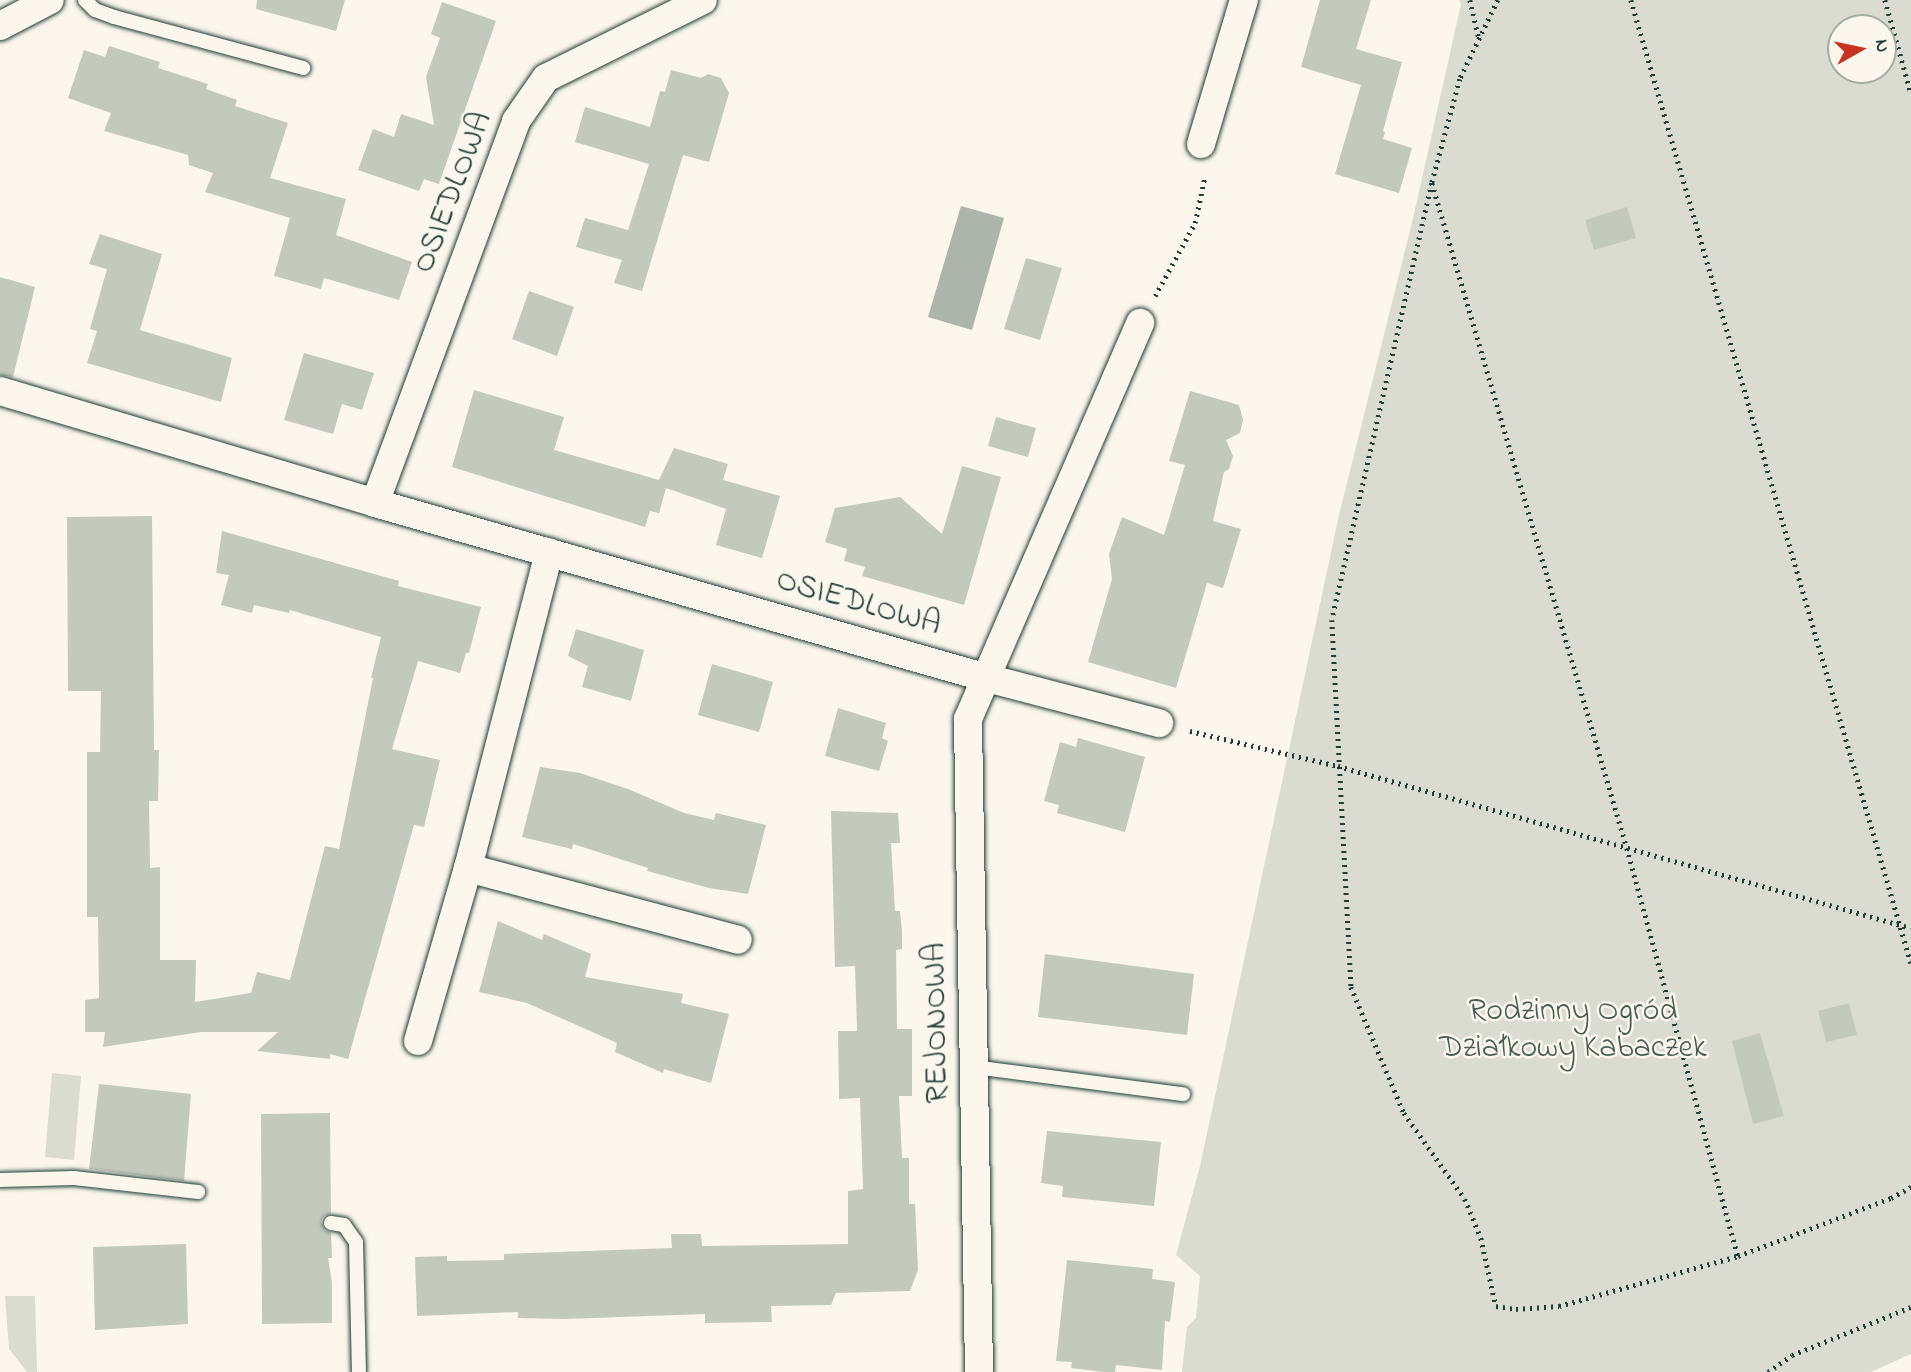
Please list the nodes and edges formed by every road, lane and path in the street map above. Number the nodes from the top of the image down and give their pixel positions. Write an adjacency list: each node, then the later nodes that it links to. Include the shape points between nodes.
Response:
1 (50, 0): 9 (street)
2 (85, 0): 11 (lane, via 114,18)
3 (704, 0): 17 (street, OSIEDLOWA, via 546,78 516,121)
4 (1244, 0): 13 (street)
5 (1471, 0): 10 (path)
6 (1498, 0): 10 (path)
7 (1631, 0): 24 (path)
8 (1885, 0): 12 (path)
9 (0, 26)
10 (1479, 40): 14 (path, via 1460,79)
11 (303, 68)
12 (1911, 93)
13 (1201, 144): 15 (path, via 1206,181 1195,223)
14 (1432, 183): 21 (path, via 1332,620); 22 (path)
15 (1140, 323): 19 (street)
16 (1, 394): 17 (street, OSIEDLOWA)
17 (374, 503): 18 (street, OSIEDLOWA)
18 (549, 552): 19 (street, OSIEDLOWA); 23 (street)
19 (987, 678): 20 (street, OSIEDLOWA); 29 (street, REJONOWA, via 968,719)
20 (1159, 723): 21 (path)
21 (1338, 766): 22 (path); 35 (path, via 1351,987 1404,1113 1465,1199 1481,1238 1496,1306 1516,1310 1559,1306)
22 (1627, 848): 24 (path); 35 (path)
23 (468, 868): 26 (street); 28 (street)
24 (1902, 926): 25 (path); 27 (path)
25 (1911, 928)
26 (738, 940)
27 (1911, 963)
28 (418, 1041)
29 (974, 1067): 30 (lane); 38 (street, REJONOWA)
30 (1183, 1094)
31 (0, 1180): 33 (lane, via 74,1178)
32 (1911, 1187): 35 (path)
33 (198, 1192)
34 (331, 1223): 37 (lane, via 344,1225 356,1242)
35 (1738, 1256)
36 (1911, 1307): 39 (path, via 1792,1356)
37 (359, 1372)
38 (979, 1372)
39 (1768, 1372)

